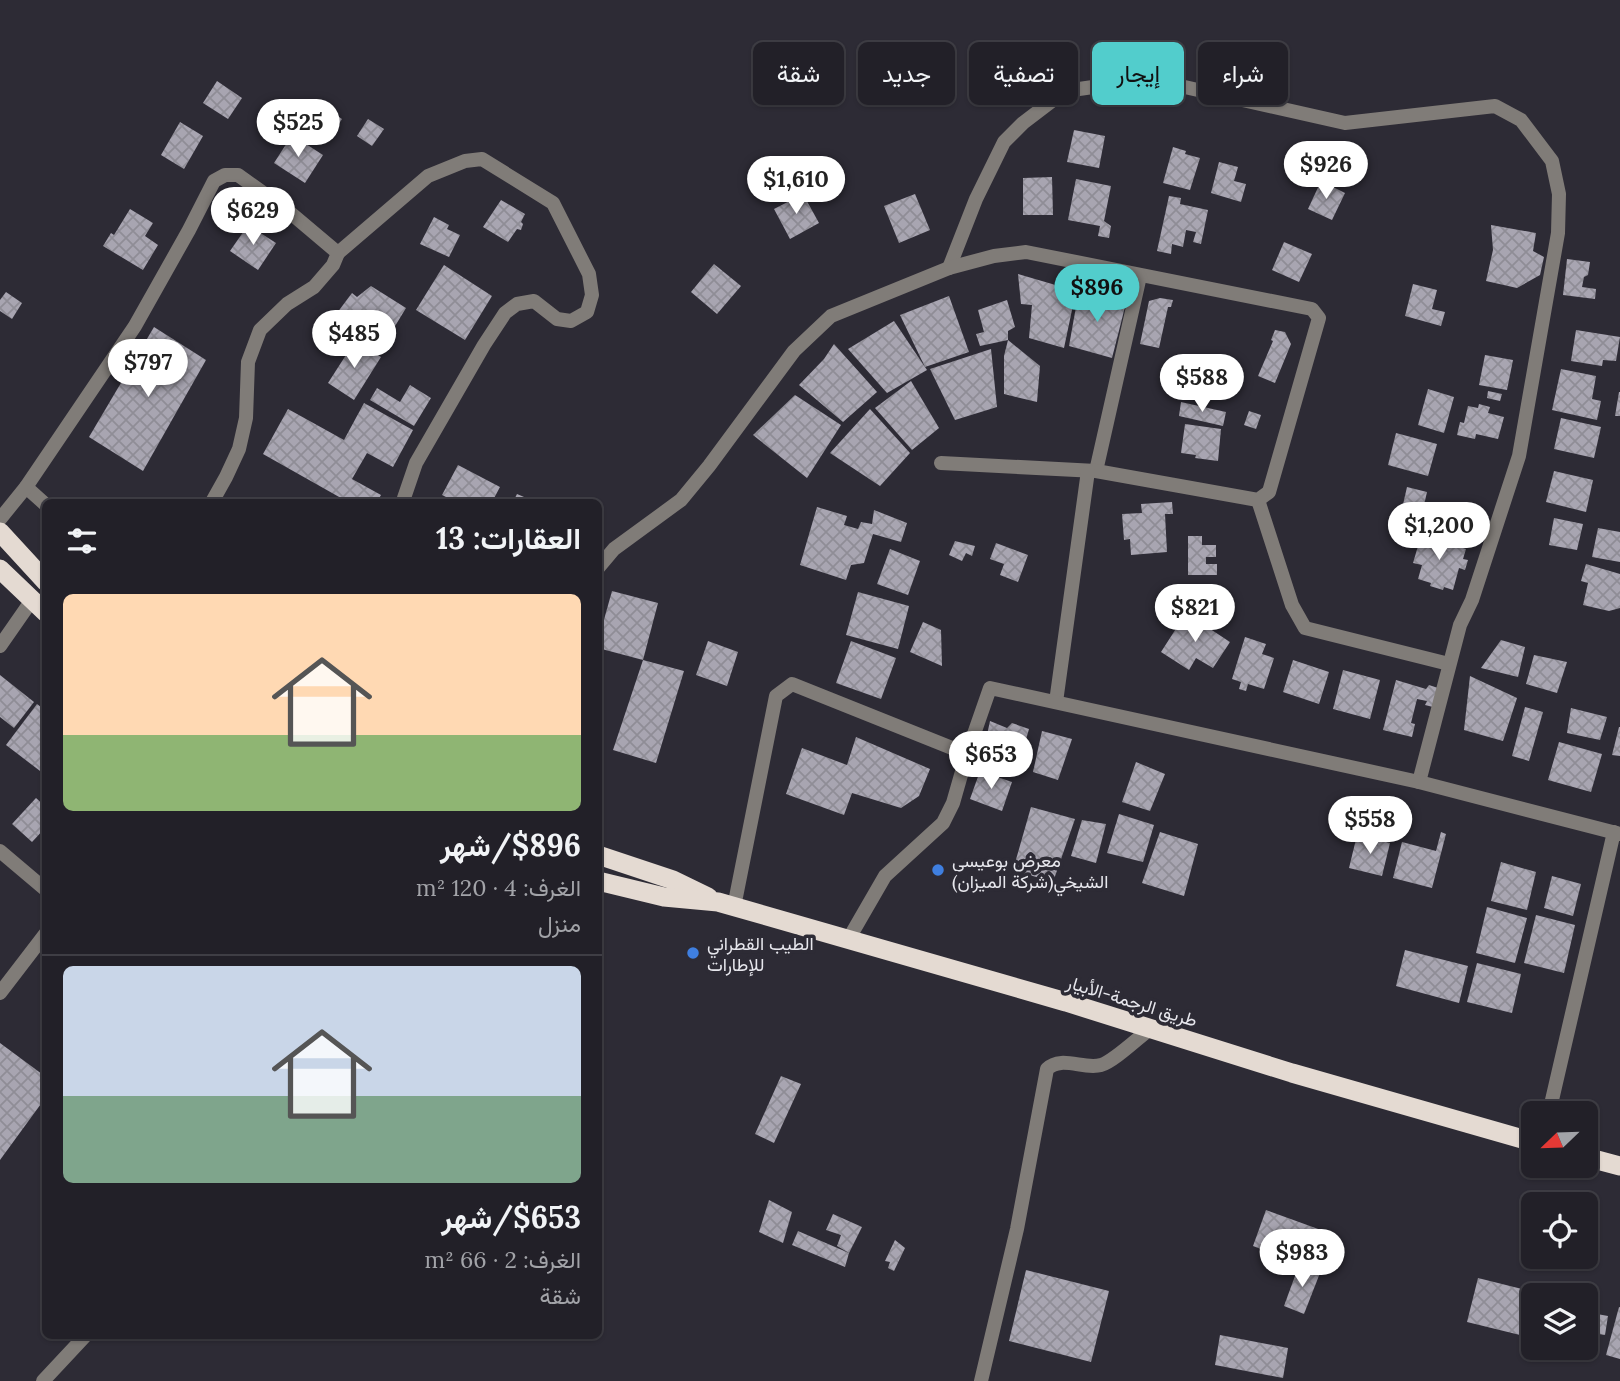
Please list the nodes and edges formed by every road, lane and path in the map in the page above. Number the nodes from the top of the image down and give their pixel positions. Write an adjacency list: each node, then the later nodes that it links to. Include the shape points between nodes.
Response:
1 (338, 253): 6 (street, via 238,175 214,181 135,326); 7 (street, via 314,287 287,304 260,330 248,362 246,418 239,449); 8 (street, via 428,176 482,159 553,203 589,274 592,295 587,313 572,321 557,318 534,301 517,304 505,313 416,463)
2 (949, 268): 3 (street, via 1026,252); 13 (street, via 831,316 794,351 681,500 614,549); 18 (street, via 1004,142 1065,90 1149,79 1345,122 1494,106 1521,120 1552,161 1559,194 1558,233 1519,456)
3 (1140, 276): 5 (street); 9 (street, via 1312,309 1319,318 1269,492)
4 (941, 463): 5 (street)
5 (1092, 471): 9 (street); 19 (street)
6 (26, 487): 10 (street); 11 (street)
7 (214, 499)
8 (406, 499)
9 (1258, 500): 18 (street, via 1292,605 1305,628)
10 (42, 501)
11 (0, 519)
12 (0, 532): 15 (highway)
13 (602, 563)
14 (0, 570): 16 (highway)
15 (42, 578)
16 (39, 606): 17 (street)
17 (0, 646)
18 (1449, 664): 21 (street)
19 (1056, 702): 20 (street, via 990,688); 21 (street)
20 (967, 754): 27 (street, via 792,684 776,696); 29 (street, via 943,823 885,877)
21 (1419, 782): 22 (street)
22 (1617, 833): 32 (street)
23 (0, 852): 26 (street)
24 (602, 856): 27 (highway, via 674,880)
25 (602, 882): 27 (highway)
26 (42, 887)
27 (726, 905): 29 (highway, طريق الرجمة-الأبيار)
28 (42, 938): 30 (street)
29 (848, 940): 31 (highway, طريق الرجمة-الأبيار)
30 (0, 993)
31 (1150, 1028): 33 (highway, طريق الرجمة-الأبيار); 38 (street, via 1100,1066 1056,1062 1047,1069 1017,1229)
32 (1552, 1101)
33 (1521, 1139)
34 (1598, 1160): 35 (highway)
35 (1620, 1166)
36 (82, 1339): 37 (street)
37 (43, 1381)
38 (981, 1381)

